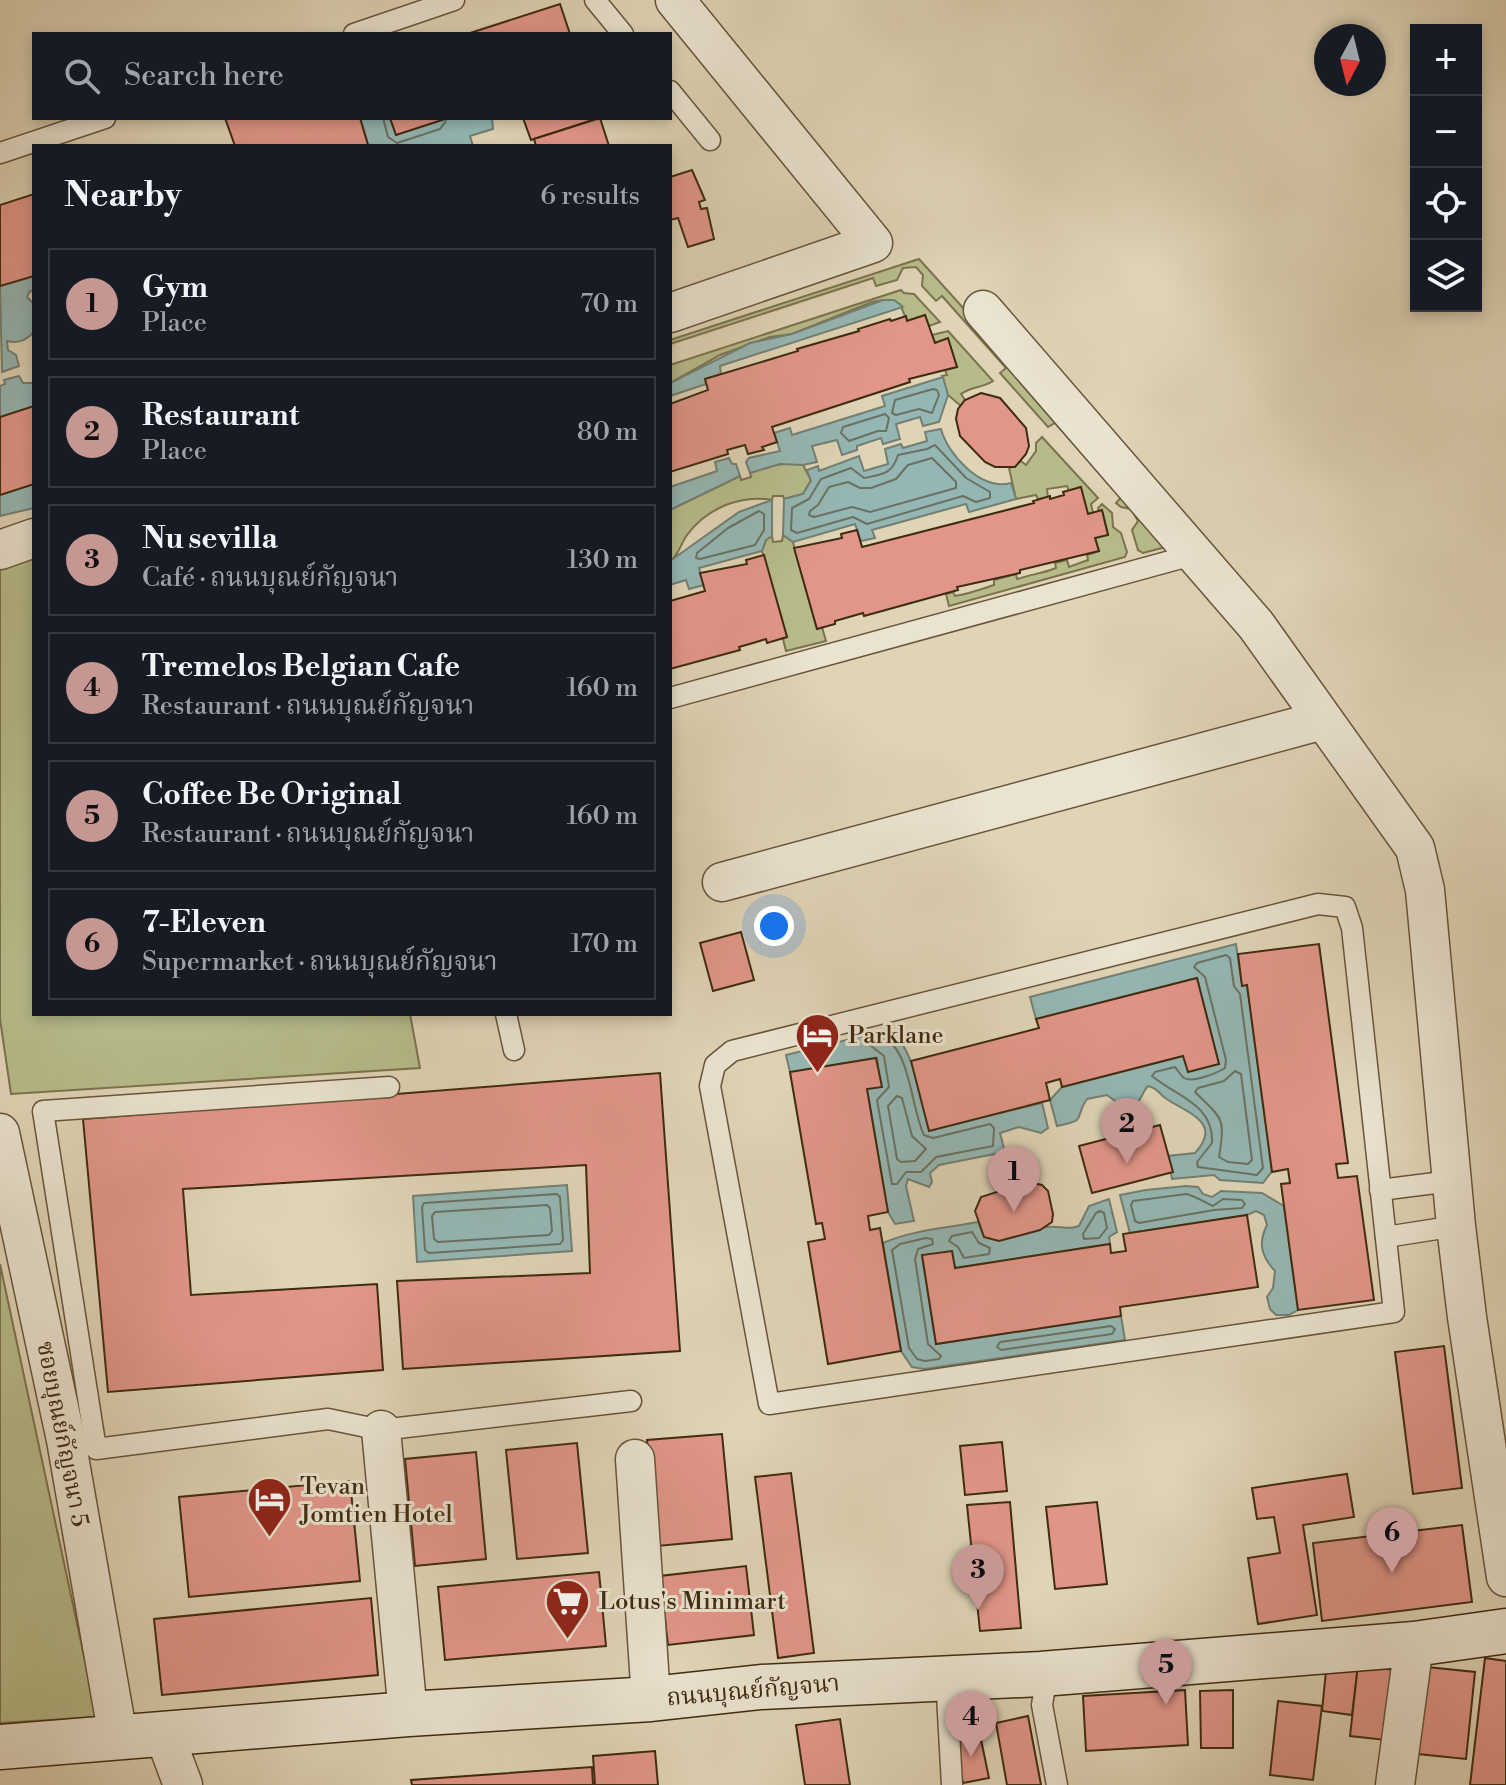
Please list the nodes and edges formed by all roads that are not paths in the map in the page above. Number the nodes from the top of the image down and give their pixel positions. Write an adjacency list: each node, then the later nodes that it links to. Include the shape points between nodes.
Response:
1 (454, 0): 4 (lane)
2 (595, 0): 5 (lane)
3 (675, 0): 11 (street, via 873,243)
4 (360, 32)
5 (621, 32)
6 (672, 93): 8 (lane)
7 (99, 120): 9 (lane)
8 (710, 140)
9 (0, 153)
10 (983, 310): 14 (street)
11 (672, 312)
12 (32, 539): 13 (street)
13 (0, 550)
14 (1196, 554): 15 (lane); 16 (street, via 1256,625)
15 (672, 697)
16 (1323, 720): 17 (street); 22 (street, via 1415,848 1425,890)
17 (722, 882)
18 (506, 1016): 19 (lane)
19 (514, 1050)
20 (389, 1087): 27 (lane, via 43,1111 96,1449 328,1419)
21 (1, 1150): 37 (street, ซอยบุณย์กัญจนา 5, via 66,1440)
22 (1451, 1181): 23 (lane); 24 (street)
23 (1380, 1190): 25 (lane); 25 (lane, via 1352,928 1345,907 1318,904 732,1051 715,1065 710,1086 769,1404 1394,1312)
24 (1456, 1226): 25 (lane); 29 (street)
25 (1386, 1237)
26 (631, 1401): 27 (lane)
27 (381, 1430): 35 (street)
28 (635, 1459): 34 (street)
29 (1506, 1577)
30 (1506, 1631): 31 (street, ถนนบุณย์กัญจนา)
31 (1414, 1644): 32 (street, ถนนบุณย์กัญจนา); 42 (street)
32 (1047, 1674): 33 (street, ถนนบุณย์กัญจนา); 41 (lane, via 1042,1705)
33 (946, 1677): 34 (street, ถนนบุณย์กัญจนา); 40 (lane)
34 (651, 1699): 35 (street, ถนนบุณย์กัญจนา)
35 (408, 1714): 36 (street, ถนนบุณย์กัญจนา)
36 (164, 1734): 37 (street, ถนนบุณย์กัญจนา); 39 (street)
37 (118, 1737): 38 (street, ถนนบุณย์กัญจนา)
38 (0, 1747)
39 (183, 1785)
40 (952, 1785)
41 (1057, 1785)
42 (1395, 1785)

